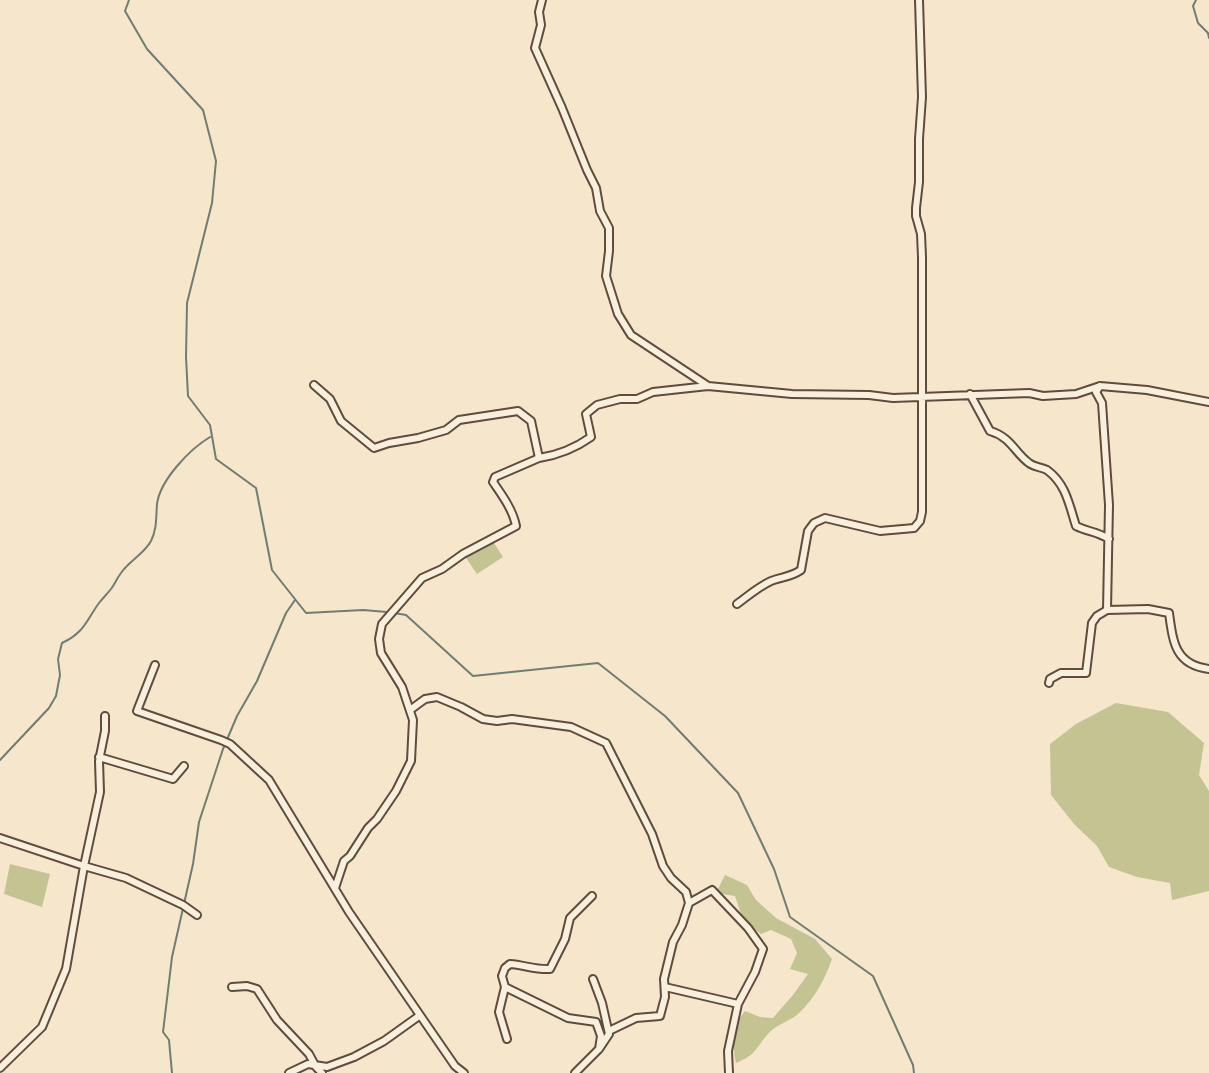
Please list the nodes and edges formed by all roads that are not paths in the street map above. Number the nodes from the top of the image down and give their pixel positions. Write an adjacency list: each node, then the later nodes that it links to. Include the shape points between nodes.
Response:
1 (542, 0): 4 (street, via 535,48 609,228 606,276 618,314 631,335)
2 (919, 0): 7 (street, via 922,97 916,216 921,234)
3 (314, 385): 9 (street, via 330,399 341,421 374,448 446,430 459,420 518,411 531,421)
4 (708, 386): 7 (street, via 792,394); 9 (street, via 597,405 586,414 591,437 558,455)
5 (1100, 386): 6 (street, via 1076,394); 8 (street); 10 (street, via 1096,392 1102,403)
6 (970, 394): 7 (street); 10 (street, via 990,431 1057,479 1076,526)
7 (922, 395): 11 (street, via 922,512 914,528 880,531 825,518 808,531 801,570 773,580)
8 (1209, 402)
9 (539, 458): 16 (street, via 493,482 516,526 422,578 382,624 381,653)
10 (1109, 539): 12 (street)
11 (737, 604)
12 (1107, 610): 14 (street, via 1169,613 1182,659); 15 (street, via 1092,623 1086,673 1061,673)
13 (155, 665): 22 (street, via 137,711 230,744 269,780)
14 (1209, 669)
15 (1049, 683)
16 (410, 710): 22 (street, via 411,761 383,810 344,861); 24 (street, via 437,697 483,719 571,727 606,743 663,866)
17 (105, 716): 18 (street)
18 (99, 757): 19 (street, via 173,779); 21 (street, via 100,792)
19 (184, 766)
20 (0, 838): 21 (street)
21 (84, 866): 25 (street, via 136,882); 36 (street, via 58,991 42,1027)
22 (335, 888): 31 (street)
23 (592, 896): 28 (street, via 570,918 550,969 510,964 502,976)
24 (689, 903): 29 (street, via 673,942); 30 (street, via 712,890 763,949)
25 (197, 915)
26 (593, 979): 32 (street)
27 (232, 987): 35 (street, via 257,989)
28 (505, 987): 33 (street, via 499,1012); 34 (street, via 568,1018 596,1022)
29 (665, 987): 30 (street); 32 (street, via 660,1016 636,1018)
30 (738, 1004): 41 (street)
31 (419, 1016): 35 (street, via 371,1049); 39 (street)
32 (609, 1031): 34 (street)
33 (507, 1039)
34 (599, 1049): 40 (street)
35 (316, 1067): 37 (street, via 308,1064); 38 (street)
36 (0, 1068)
37 (289, 1073)
38 (322, 1073)
39 (464, 1073)
40 (575, 1073)
41 (729, 1073)

